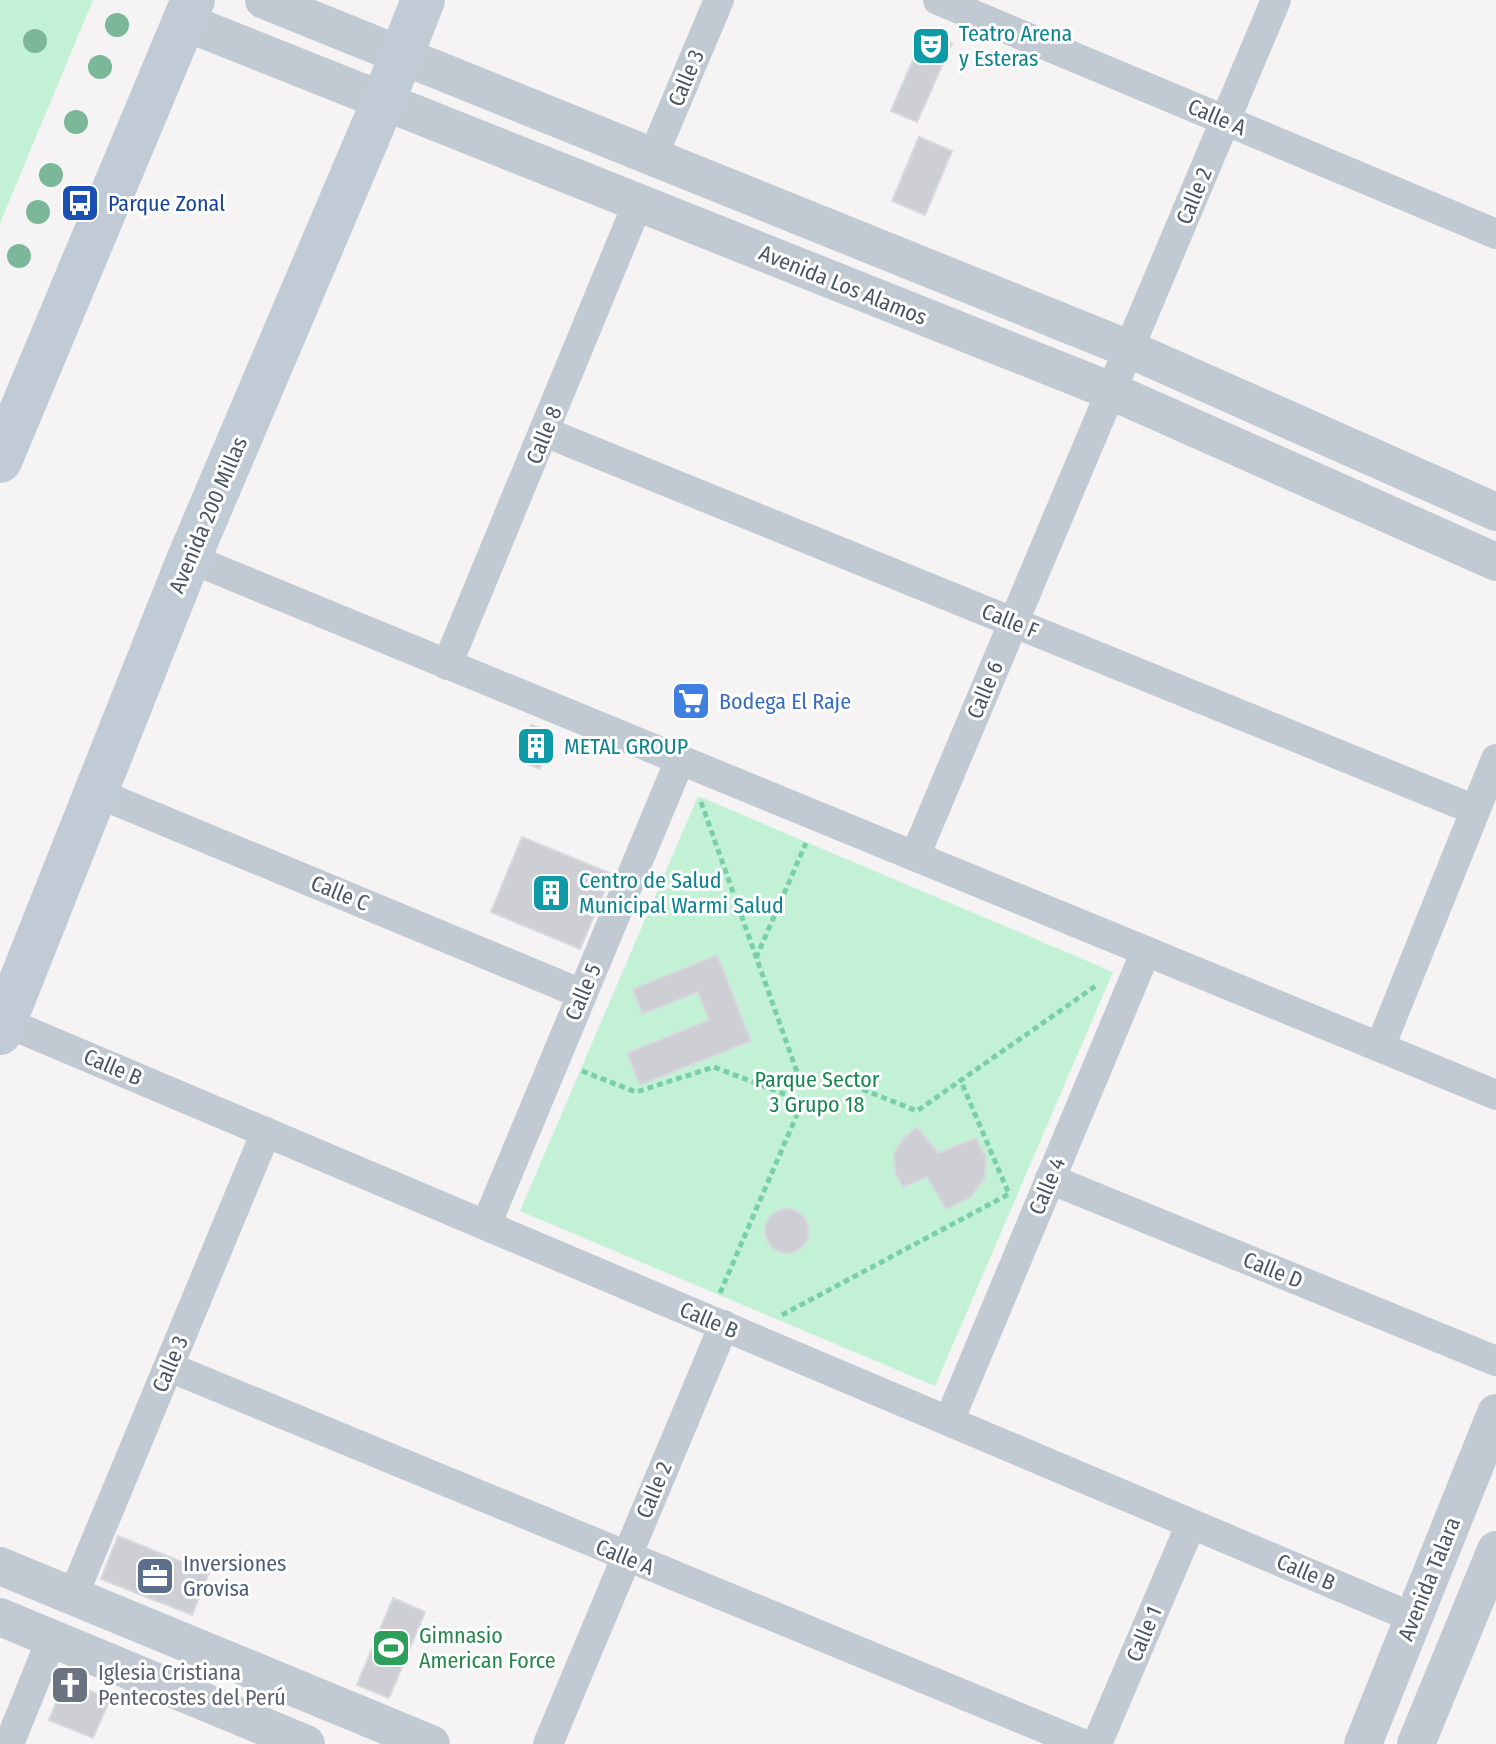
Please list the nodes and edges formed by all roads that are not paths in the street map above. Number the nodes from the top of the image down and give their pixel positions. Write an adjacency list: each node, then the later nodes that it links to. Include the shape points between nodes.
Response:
1 (264, 0): 7 (street)
2 (423, 0): 7 (main road, Avenida 200 Millas)
3 (719, 0): 10 (street, Calle 3)
4 (938, 0): 9 (street, Calle A)
5 (1276, 0): 9 (street, Calle 2)
6 (189, 11): 8 (street, Avenida Los Alamos); 16 (main road)
7 (400, 56): 8 (main road, Avenida 200 Millas); 10 (street)
8 (383, 102): 11 (street, Avenida Los Alamos); 18 (main road, Avenida 200 Millas)
9 (1225, 121): 12 (street, Calle A); 13 (street, Calle 2)
10 (653, 156): 13 (street)
11 (638, 203): 14 (street, Avenida Los Alamos); 15 (street, Calle 8)
12 (1496, 234)
13 (1129, 349): 14 (street, Calle 2); 17 (street)
14 (1111, 391): 19 (street, Avenida Los Alamos); 20 (street, Calle 6)
15 (545, 432): 20 (street, Calle F); 21 (street, Calle 8)
16 (0, 461)
17 (1496, 512)
18 (189, 558): 21 (street); 24 (main road, Avenida 200 Millas)
19 (1496, 562)
20 (1014, 622): 25 (street, Calle F); 26 (street, Calle 6)
21 (447, 665): 23 (street)
22 (1496, 759): 25 (street)
23 (683, 761): 26 (street); 28 (street, Calle 5)
24 (97, 793): 28 (street, Calle C); 29 (main road, Avenida 200 Millas)
25 (1475, 810): 30 (street)
26 (915, 856): 27 (street)
27 (1146, 951): 30 (street); 33 (street, Calle 4)
28 (582, 994): 34 (street, Calle 5)
29 (2, 1028): 32 (street, Calle B)
30 (1380, 1047): 31 (street)
31 (1496, 1095)
32 (266, 1132): 34 (street, Calle B); 37 (street, Calle 3)
33 (1050, 1179): 36 (street, Calle D); 39 (street, Calle 4)
34 (486, 1225): 35 (street, Calle B)
35 (726, 1327): 39 (street, Calle B); 42 (street, Calle 2)
36 (1496, 1361)
37 (169, 1367): 42 (street, Calle A); 44 (street, Calle 3)
38 (1496, 1413): 46 (street, Avenida Talara)
39 (949, 1421): 40 (street, Calle B)
40 (1191, 1524): 46 (street, Calle B); 53 (street, Calle 1)
41 (1496, 1550): 55 (street)
42 (626, 1557): 51 (street, Calle 2); 52 (street, Calle A)
43 (0, 1566): 44 (street)
44 (73, 1596): 50 (street)
45 (0, 1617): 47 (street)
46 (1414, 1618): 54 (street, Avenida Talara)
47 (52, 1638): 48 (street); 49 (street)
48 (9, 1744)
49 (306, 1744)
50 (431, 1744)
51 (548, 1744)
52 (1083, 1744)
53 (1097, 1744)
54 (1363, 1744)
55 (1416, 1744)

